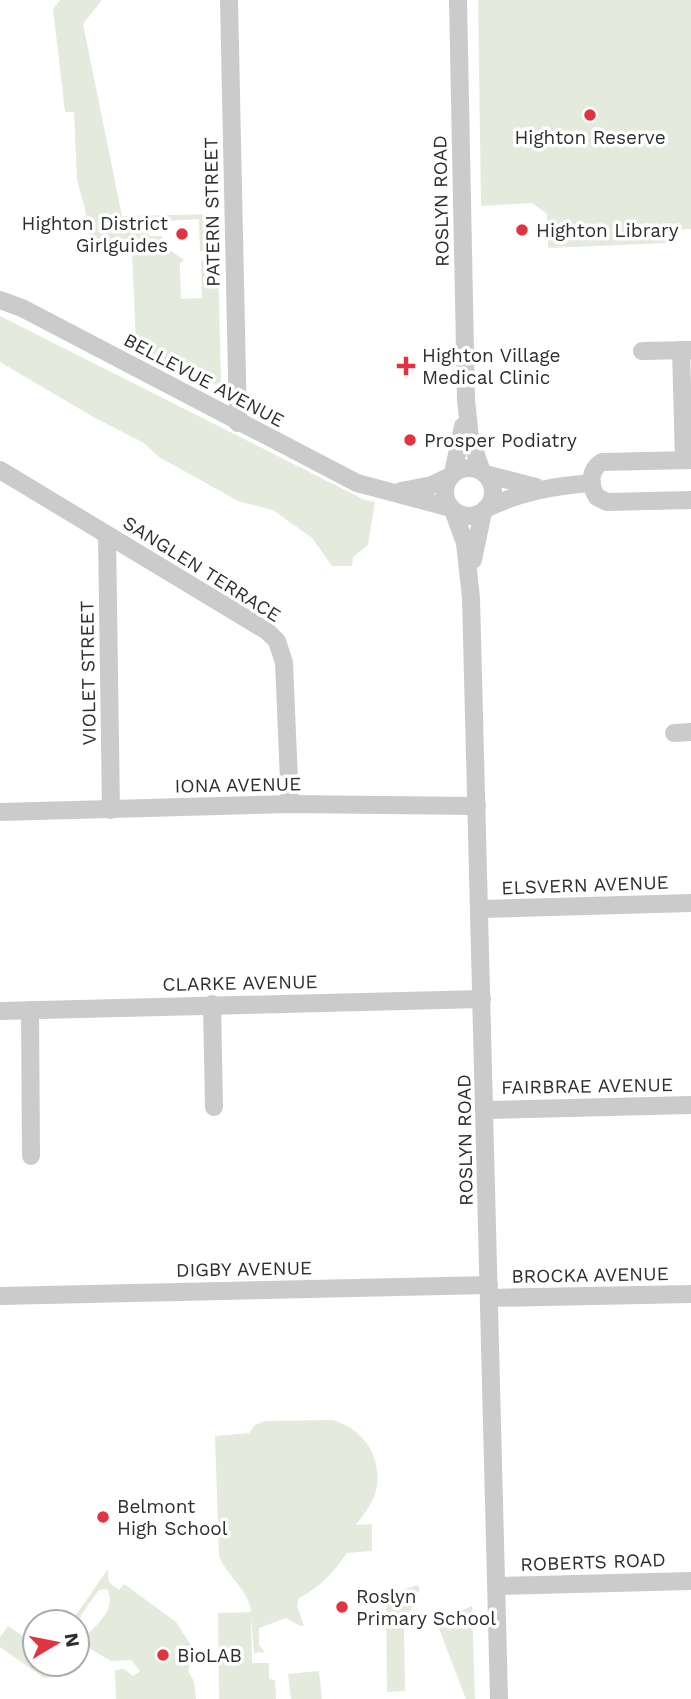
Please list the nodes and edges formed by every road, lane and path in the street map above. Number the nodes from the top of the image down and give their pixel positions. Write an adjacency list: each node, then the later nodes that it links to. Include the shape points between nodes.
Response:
1 (229, 0): 7 (street, PATERN STREET)
2 (458, 0): 6 (street, ROSLYN ROAD)
3 (0, 300): 7 (street, BELLEVUE AVENUE)
4 (686, 350): 5 (street); 8 (street)
5 (642, 351)
6 (466, 400): 10 (street, ROSLYN ROAD, via 473,449); 11 (street, ROSLYN ROAD)
7 (238, 423): 14 (street, BELLEVUE AVENUE, via 357,483)
8 (687, 460): 12 (street, via 602,462 595,468)
9 (0, 470): 18 (street, SANGLEN TERRACE)
10 (484, 473): 11 (street, via 466,468); 13 (street); 17 (street, ROSLYN ROAD, via 493,490)
11 (452, 475): 14 (street, BELLEVUE AVENUE, via 432,485); 16 (street, ROSLYN ROAD, via 444,492)
12 (592, 483): 13 (street); 15 (street, via 597,497 607,502)
13 (542, 488): 17 (street)
14 (391, 492): 16 (street, BELLEVUE AVENUE)
15 (691, 500)
16 (452, 509): 17 (street, via 466,516); 19 (street, ROSLYN ROAD, via 463,533)
17 (484, 511): 19 (street, ROSLYN ROAD)
18 (107, 535): 20 (street, SANGLEN TERRACE, via 277,641 284,663); 22 (street, VIOLET STREET)
19 (471, 579): 21 (street, ROSLYN ROAD)
20 (290, 804): 21 (street, IONA AVENUE); 22 (street, IONA AVENUE)
21 (477, 806): 25 (street, ROSLYN ROAD)
22 (111, 810): 23 (street, IONA AVENUE)
23 (0, 812)
24 (691, 903): 25 (street, ELSVERN AVENUE)
25 (480, 909): 26 (street, ROSLYN ROAD)
26 (482, 999): 27 (street, CLARKE AVENUE); 32 (street, ROSLYN ROAD)
27 (212, 1004): 28 (street, CLARKE AVENUE); 31 (street)
28 (30, 1010): 29 (street, CLARKE AVENUE); 33 (street)
29 (0, 1011)
30 (691, 1105): 32 (street, FAIRBRAE AVENUE)
31 (214, 1107)
32 (485, 1110): 34 (street, ROSLYN ROAD)
33 (31, 1156)
34 (489, 1292): 35 (street, BROCKA AVENUE); 36 (street, DIGBY AVENUE); 38 (street, ROSLYN ROAD)
35 (691, 1294)
36 (0, 1296)
37 (691, 1581): 38 (street, ROBERTS ROAD)
38 (497, 1586): 39 (street, ROSLYN ROAD)
39 (499, 1699)

